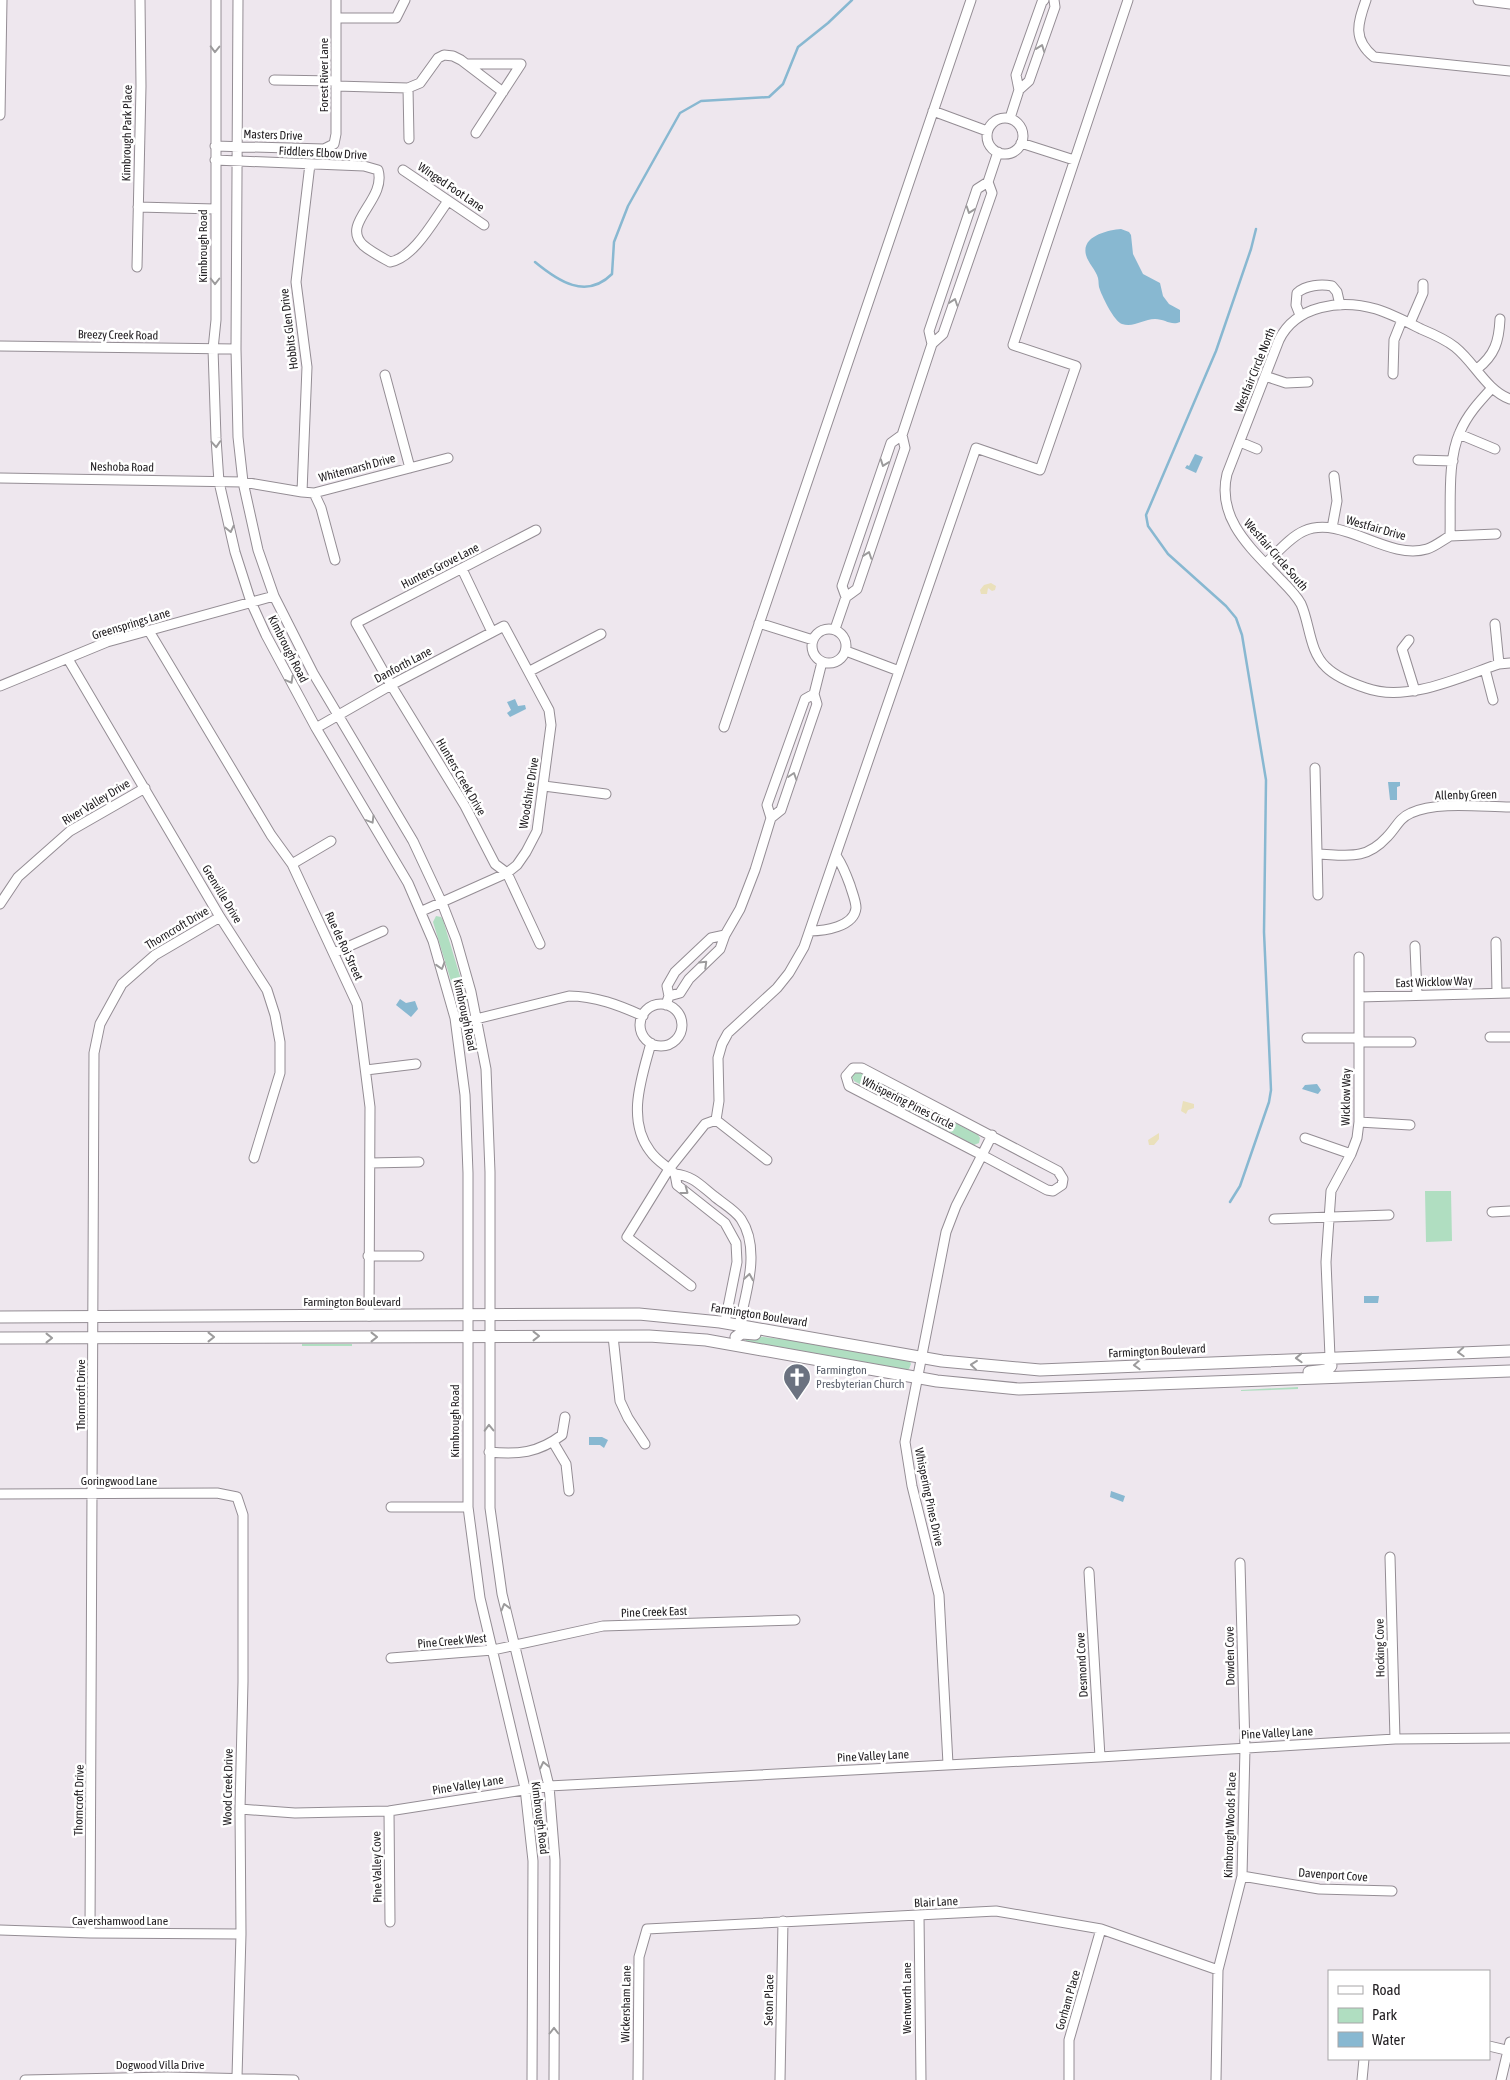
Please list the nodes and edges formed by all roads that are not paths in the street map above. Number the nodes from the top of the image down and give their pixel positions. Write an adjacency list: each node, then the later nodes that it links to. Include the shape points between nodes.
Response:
1 (2, 0): 18 (street)
2 (140, 0): 41 (street, Kimbrough Park Place)
3 (216, 0): 30 (street, Kimbrough Road, one-way to 30)
4 (238, 0): 31 (street, Kimbrough Road)
5 (336, 0): 14 (street, Forest River Lane)
6 (405, 0): 14 (street, via 396,18)
7 (970, 0): 23 (street)
8 (1044, 0): 21 (street, via 1016,75)
9 (1054, 0): 21 (street, one-way to 9, via 1029,81 1055,7)
10 (1128, 0): 35 (street)
11 (1366, 0): 16 (street, via 1358,22 1359,37 1363,48 1374,57)
12 (1478, 0): 13 (street)
13 (1510, 4)
14 (336, 18): 19 (street, Forest River Lane)
15 (467, 64): 20 (street, via 444,55 438,58 420,83); 22 (street); 22 (street, via 521,64)
16 (1510, 71)
17 (274, 80): 19 (street)
18 (0, 84): 24 (street)
19 (335, 84): 20 (street); 32 (street, Forest River Lane, via 336,134)
20 (408, 88): 28 (street)
21 (1019, 90): 25 (street)
22 (503, 92): 27 (street)
23 (933, 111): 26 (street); 87 (street)
24 (0, 115)
25 (1010, 118): 26 (street, via 998,119); 29 (street, via 1020,126)
26 (987, 131): 33 (street, via 988,143)
27 (476, 133)
28 (409, 139)
29 (1021, 143): 33 (street, via 1013,152); 35 (street)
30 (215, 146): 31 (street, Masters Drive); 34 (street, Kimbrough Road)
31 (238, 146): 32 (street, Masters Drive); 36 (street, Kimbrough Road)
32 (330, 148)
33 (998, 152): 39 (street)
34 (215, 160): 36 (street, Fiddlers Elbow Drive); 42 (street, Kimbrough Road)
35 (1074, 160): 102 (street, via 1014,345 1076,366 1040,470 976,448)
36 (237, 162): 37 (street, Fiddlers Elbow Drive); 53 (street, Kimbrough Road)
37 (310, 164): 40 (street, Fiddlers Elbow Drive, via 364,166 378,170 381,180 378,192 357,224 356,235 363,245 390,262 410,252); 74 (street, Hobbits Glen Drive, via 296,282 307,367)
38 (403, 170): 40 (street, Winged Foot Lane)
39 (988, 182): 50 (street, one-way to 39, via 943,334 992,194); 50 (street, one-way to 50, via 977,189 970,208 929,331)
40 (448, 201): 43 (street, Winged Foot Lane)
41 (138, 208): 42 (street); 44 (street, Kimbrough Park Place)
42 (215, 209): 52 (street, Kimbrough Road, one-way to 52, via 216,320)
43 (484, 225)
44 (136, 266)
45 (1424, 284): 49 (street, via 1423,293)
46 (1340, 305): 47 (street, Westfair Circle North, via 1316,309); 47 (street, via 1332,286 1307,288 1301,290 1296,299); 49 (street, Westfair Circle North, via 1368,307)
47 (1300, 316): 57 (street, Westfair Circle North, via 1291,321 1283,332)
48 (1500, 319): 54 (street, via 1494,352)
49 (1406, 321): 54 (street, Westfair Circle North, via 1448,342); 55 (street, via 1394,340)
50 (932, 344): 62 (street)
51 (0, 346): 52 (street, Breezy Creek Road)
52 (213, 349): 53 (street, Breezy Creek Road); 72 (street, Kimbrough Road, one-way to 72)
53 (236, 349): 73 (street, Kimbrough Road, via 238,437)
54 (1477, 369): 59 (street, Westfair Circle North)
55 (1393, 374)
56 (385, 375): 69 (street)
57 (1265, 376): 58 (street, via 1286,383); 63 (street, Westfair Circle North)
58 (1308, 382)
59 (1492, 388): 60 (street, Westfair Circle North); 61 (street, via 1474,408)
60 (1510, 399)
61 (1459, 434): 65 (street); 68 (street)
62 (902, 435): 84 (street, one-way to 62, via 857,589 905,448); 84 (street, one-way to 84, via 891,443 878,480 842,586)
63 (1240, 442): 64 (street); 81 (street, Westfair Circle South, via 1226,481 1227,509 1236,529)
64 (1257, 449)
65 (1495, 449)
66 (448, 458): 69 (street, Whitemarsh Drive)
67 (1418, 460): 68 (street)
68 (1453, 461): 79 (street)
69 (410, 468): 75 (street, Whitemarsh Drive)
70 (1334, 476): 76 (street, via 1337,501)
71 (0, 478): 72 (street, Neshoba Road)
72 (220, 482): 73 (street, Neshoba Road); 85 (street, Kimbrough Road, one-way to 85, via 235,552)
73 (243, 482): 74 (street, Whitemarsh Drive); 83 (street, Kimbrough Road, via 258,550)
74 (302, 492): 75 (street, Whitemarsh Drive)
75 (314, 493): 80 (street)
76 (1332, 528): 79 (street, Westfair Drive, via 1409,551 1427,549); 81 (street, Westfair Drive, via 1314,527 1299,533)
77 (536, 530): 82 (street, Hunters Grove Lane)
78 (1496, 534): 79 (street)
79 (1450, 536)
80 (335, 560)
81 (1266, 563): 106 (street, Westfair Circle South, via 1301,604 1316,653 1327,668 1367,689 1397,693)
82 (462, 570): 86 (street, Hunters Grove Lane); 92 (street)
83 (274, 596): 85 (street, Greensprings Lane); 109 (street, Kimbrough Road)
84 (846, 597): 90 (street)
85 (252, 602): 91 (street, Greensprings Lane); 111 (street, Kimbrough Road, one-way to 111)
86 (356, 623): 104 (street, Hunters Creek Drive)
87 (759, 623): 94 (street); 110 (street)
88 (1495, 624): 100 (street)
89 (504, 626): 92 (street, Danforth Lane); 103 (street, Woodshire Drive)
90 (835, 629): 94 (street, via 822,630); 96 (street, via 846,640)
91 (149, 631): 97 (street, Greensprings Lane, via 107,642); 121 (street, Rue de Roi Street)
92 (492, 632): 104 (street, Danforth Lane)
93 (601, 634): 103 (street)
94 (813, 640): 98 (street, via 814,654)
95 (1409, 640): 106 (street, via 1402,649)
96 (846, 652): 98 (street, via 839,660); 102 (street)
97 (68, 659): 105 (street, Greensprings Lane); 114 (street, Grenville Drive)
98 (822, 662): 107 (street)
99 (1510, 663): 100 (street, Westfair Circle South)
100 (1499, 664): 101 (street, Westfair Circle South)
101 (1485, 669): 106 (street, Westfair Circle South); 108 (street)
102 (899, 670): 120 (street)
103 (530, 671): 113 (street, Woodshire Drive, via 549,710 551,725)
104 (391, 685): 109 (street, Danforth Lane); 122 (street, Hunters Creek Drive, via 465,806 495,864)
105 (0, 686)
106 (1415, 691)
107 (814, 694): 117 (street, one-way to 107, via 781,810 817,704); 117 (street, via 805,699 767,805)
108 (1493, 700)
109 (337, 715): 111 (street, Danforth Lane); 124 (street, Kimbrough Road, via 413,841)
110 (724, 727)
111 (316, 728): 126 (street, Kimbrough Road, one-way to 126)
112 (1315, 768): 119 (street)
113 (544, 786): 115 (street); 122 (street, Woodshire Drive, via 537,831 518,865)
114 (145, 788): 125 (street, River Valley Drive, via 70,831 18,877); 127 (street, Grenville Drive)
115 (606, 794)
116 (1510, 807): 119 (street, Allenby Green, via 1423,809 1401,819 1389,836 1369,852)
117 (771, 818): 130 (street, via 747,893)
118 (331, 841): 121 (street)
119 (1317, 854): 123 (street)
120 (837, 857): 129 (street); 129 (street, via 844,866 854,898 854,915 847,922 823,931)
121 (292, 864): 134 (street, Rue de Roi Street)
122 (507, 873): 124 (street, Woodshire Drive); 132 (street, Hunters Creek Drive)
123 (1318, 895)
124 (442, 903): 126 (street, Woodshire Drive); 144 (street, Kimbrough Road, via 456,939)
125 (0, 904)
126 (422, 911): 145 (street, Kimbrough Road, one-way to 145)
127 (220, 917): 161 (street, Grenville Drive, via 267,990 280,1042 280,1074); 178 (street, Thorncroft Drive, via 155,954 122,984 100,1024 94,1052)
128 (383, 931): 134 (street)
129 (810, 931): 154 (street, via 789,973 728,1033 722,1044 718,1058)
130 (725, 935): 136 (street, via 711,938); 137 (street, one-way to 130, via 720,949)
131 (1496, 942): 138 (street)
132 (540, 944)
133 (1415, 946): 140 (street)
134 (334, 953): 153 (street, Rue de Roi Street, via 357,1004)
135 (1359, 956): 141 (street, Wicklow Way)
136 (680, 968): 137 (street); 142 (street, via 667,986)
137 (690, 978): 142 (street)
138 (1497, 993): 139 (street, East Wicklow Way); 140 (street, East Wicklow Way)
139 (1510, 993)
140 (1417, 995): 141 (street, East Wicklow Way)
141 (1358, 997): 149 (street, Wicklow Way)
142 (668, 1001): 143 (street, via 653,1006); 151 (street, via 681,1020 680,1034 670,1044 657,1046)
143 (643, 1016): 144 (street, via 579,996); 151 (street, via 642,1034)
144 (478, 1020): 145 (street); 175 (street, Kimbrough Road, via 488,1100)
145 (456, 1024): 174 (street, Kimbrough Road, via 465,1095 468,1173)
146 (1490, 1037): 147 (street)
147 (1510, 1037)
148 (1307, 1038): 149 (street)
149 (1359, 1040): 150 (street); 155 (street, Wicklow Way)
150 (1411, 1042)
151 (651, 1043): 165 (street, via 637,1098 638,1120 649,1150)
152 (416, 1064): 153 (street)
153 (366, 1070): 164 (street, Rue de Roi Street)
154 (716, 1120): 162 (street); 165 (street, via 705,1124)
155 (1360, 1122): 156 (street); 159 (street, Wicklow Way)
156 (1410, 1125)
157 (992, 1136): 160 (street); 160 (street, Whispering Pines Circle, via 1058,1171 1063,1179 1062,1185 1053,1191 1047,1190); 160 (street, Whispering Pines Circle, via 862,1068 847,1072 849,1086)
158 (1305, 1138): 159 (street)
159 (1351, 1154): 169 (street, Wicklow Way, via 1331,1191)
160 (982, 1155): 189 (street, Whispering Pines Drive, via 946,1232)
161 (254, 1158)
162 (766, 1160)
163 (420, 1162): 164 (street)
164 (370, 1163): 171 (street, Rue de Roi Street)
165 (672, 1171): 173 (street, via 627,1237); 179 (street, one-way to 179, via 677,1185 725,1223 736,1242 738,1252); 180 (street, one-way to 165, via 750,1268 749,1242 744,1227 740,1218 700,1185 686,1175)
166 (1510, 1211): 167 (street)
167 (1492, 1212)
168 (1389, 1215): 169 (street)
169 (1329, 1217): 170 (street); 190 (street, Wicklow Way, via 1326,1262)
170 (1274, 1219)
171 (368, 1256): 172 (street); 176 (street, Rue de Roi Street)
172 (419, 1256)
173 (691, 1286)
174 (467, 1315): 175 (main road, Farmington Boulevard); 176 (main road, Farmington Boulevard); 183 (street, Kimbrough Road)
175 (489, 1315): 179 (main road, Farmington Boulevard, via 639,1314); 181 (street, Kimbrough Road)
176 (369, 1316): 178 (main road, Farmington Boulevard)
177 (0, 1317): 178 (main road, Farmington Boulevard)
178 (93, 1317): 185 (street, Thorncroft Drive)
179 (725, 1322): 180 (main road, Farmington Boulevard)
180 (739, 1325): 186 (main road, Farmington Boulevard); 187 (main road)
181 (489, 1336): 182 (main road, one-way to 182); 183 (main road); 200 (street, Kimbrough Road, one-way to 181)
182 (613, 1336): 187 (main road); 199 (street, via 620,1401)
183 (467, 1337): 185 (main road, one-way to 183); 206 (street, Kimbrough Road)
184 (0, 1338): 185 (main road, one-way to 185)
185 (93, 1338): 203 (street, Thorncroft Drive)
186 (827, 1340): 187 (main road, via 747,1333); 189 (main road, Farmington Boulevard)
187 (735, 1341): 194 (main road)
188 (1510, 1351): 190 (main road, Farmington Boulevard, one-way to 190)
189 (921, 1357): 190 (main road, Farmington Boulevard, one-way to 189, via 1040,1370 971,1365); 194 (street, Whispering Pines Drive)
190 (1331, 1362): 195 (main road); 196 (main road, via 1318,1372)
191 (1510, 1364): 193 (main road, via 1493,1364)
192 (1510, 1371): 193 (main road)
193 (1456, 1374): 195 (main road)
194 (917, 1378): 196 (main road, via 1019,1389); 218 (street, Whispering Pines Drive, via 905,1442 912,1486 939,1595)
195 (1331, 1378): 196 (main road)
196 (1236, 1382)
197 (565, 1417): 198 (street, via 562,1435)
198 (553, 1442): 200 (street, via 530,1452); 201 (street, via 566,1464)
199 (645, 1444)
200 (490, 1452): 211 (street, Kimbrough Road, one-way to 200, via 502,1594 490,1508)
201 (569, 1491)
202 (0, 1494): 203 (street, Goringwood Lane)
203 (93, 1494): 204 (street, Goringwood Lane, via 216,1493); 231 (street, Thorncroft Drive)
204 (237, 1497): 221 (street, Wood Creek Drive, via 243,1515)
205 (391, 1507): 206 (street)
206 (468, 1507): 212 (street, Kimbrough Road, via 480,1598)
207 (1390, 1557): 215 (street, Hocking Cove)
208 (1240, 1563): 216 (street, Dowden Cove)
209 (1089, 1572): 217 (street, Desmond Cove)
210 (795, 1620): 211 (street, Pine Creek East, via 603,1626)
211 (516, 1646): 212 (street, Pine Creek West); 219 (street, Kimbrough Road, one-way to 211)
212 (492, 1650): 213 (street, Pine Creek West); 220 (street, Kimbrough Road)
213 (391, 1658)
214 (1510, 1738): 215 (street, Pine Valley Lane)
215 (1395, 1739): 216 (street, Pine Valley Lane)
216 (1245, 1748): 217 (street, Pine Valley Lane); 223 (street, Kimbrough Woods Place)
217 (1100, 1757): 218 (street, Pine Valley Lane)
218 (948, 1764): 219 (street, Pine Valley Lane)
219 (548, 1786): 220 (street, Pine Valley Lane); 242 (street, Kimbrough Road, one-way to 219, via 556,1860)
220 (525, 1788): 222 (street, Pine Valley Lane); 241 (street, Kimbrough Road, via 534,1861)
221 (240, 1809): 222 (street, Pine Valley Lane, via 295,1813); 232 (street, Wood Creek Drive)
222 (389, 1811): 227 (street, Pine Valley Cove)
223 (1242, 1876): 224 (street, Davenport Cove, via 1319,1889); 233 (street, Kimbrough Woods Place)
224 (1392, 1891)
225 (919, 1916): 226 (street, Blair Lane); 229 (street, Blair Lane, via 996,1911); 245 (street, Wentworth Lane)
226 (783, 1921): 228 (street, Blair Lane); 244 (street, Seton Place)
227 (390, 1922)
228 (647, 1929): 243 (street, Wickersham Lane, via 639,1957)
229 (1101, 1929): 233 (street, Blair Lane); 246 (street, Gorham Place, via 1069,2040)
230 (0, 1930): 231 (street, Cavershamwood Lane)
231 (90, 1933): 232 (street, Cavershamwood Lane)
232 (241, 1934): 237 (street, Wood Creek Drive)
233 (1218, 1970): 247 (street, Kimbrough Woods Place)
234 (1490, 2046): 235 (street)
235 (1509, 2048): 249 (street)
236 (1364, 2060): 248 (street)
237 (237, 2077): 238 (street, Dogwood Villa Drive); 240 (street, Dogwood Villa Drive)
238 (168, 2078): 239 (street, Dogwood Villa Drive)
239 (25, 2080)
240 (294, 2080)
241 (532, 2080)
242 (554, 2080)
243 (638, 2080)
244 (780, 2080)
245 (920, 2080)
246 (1069, 2080)
247 (1216, 2080)
248 (1362, 2080)
249 (1501, 2080)

